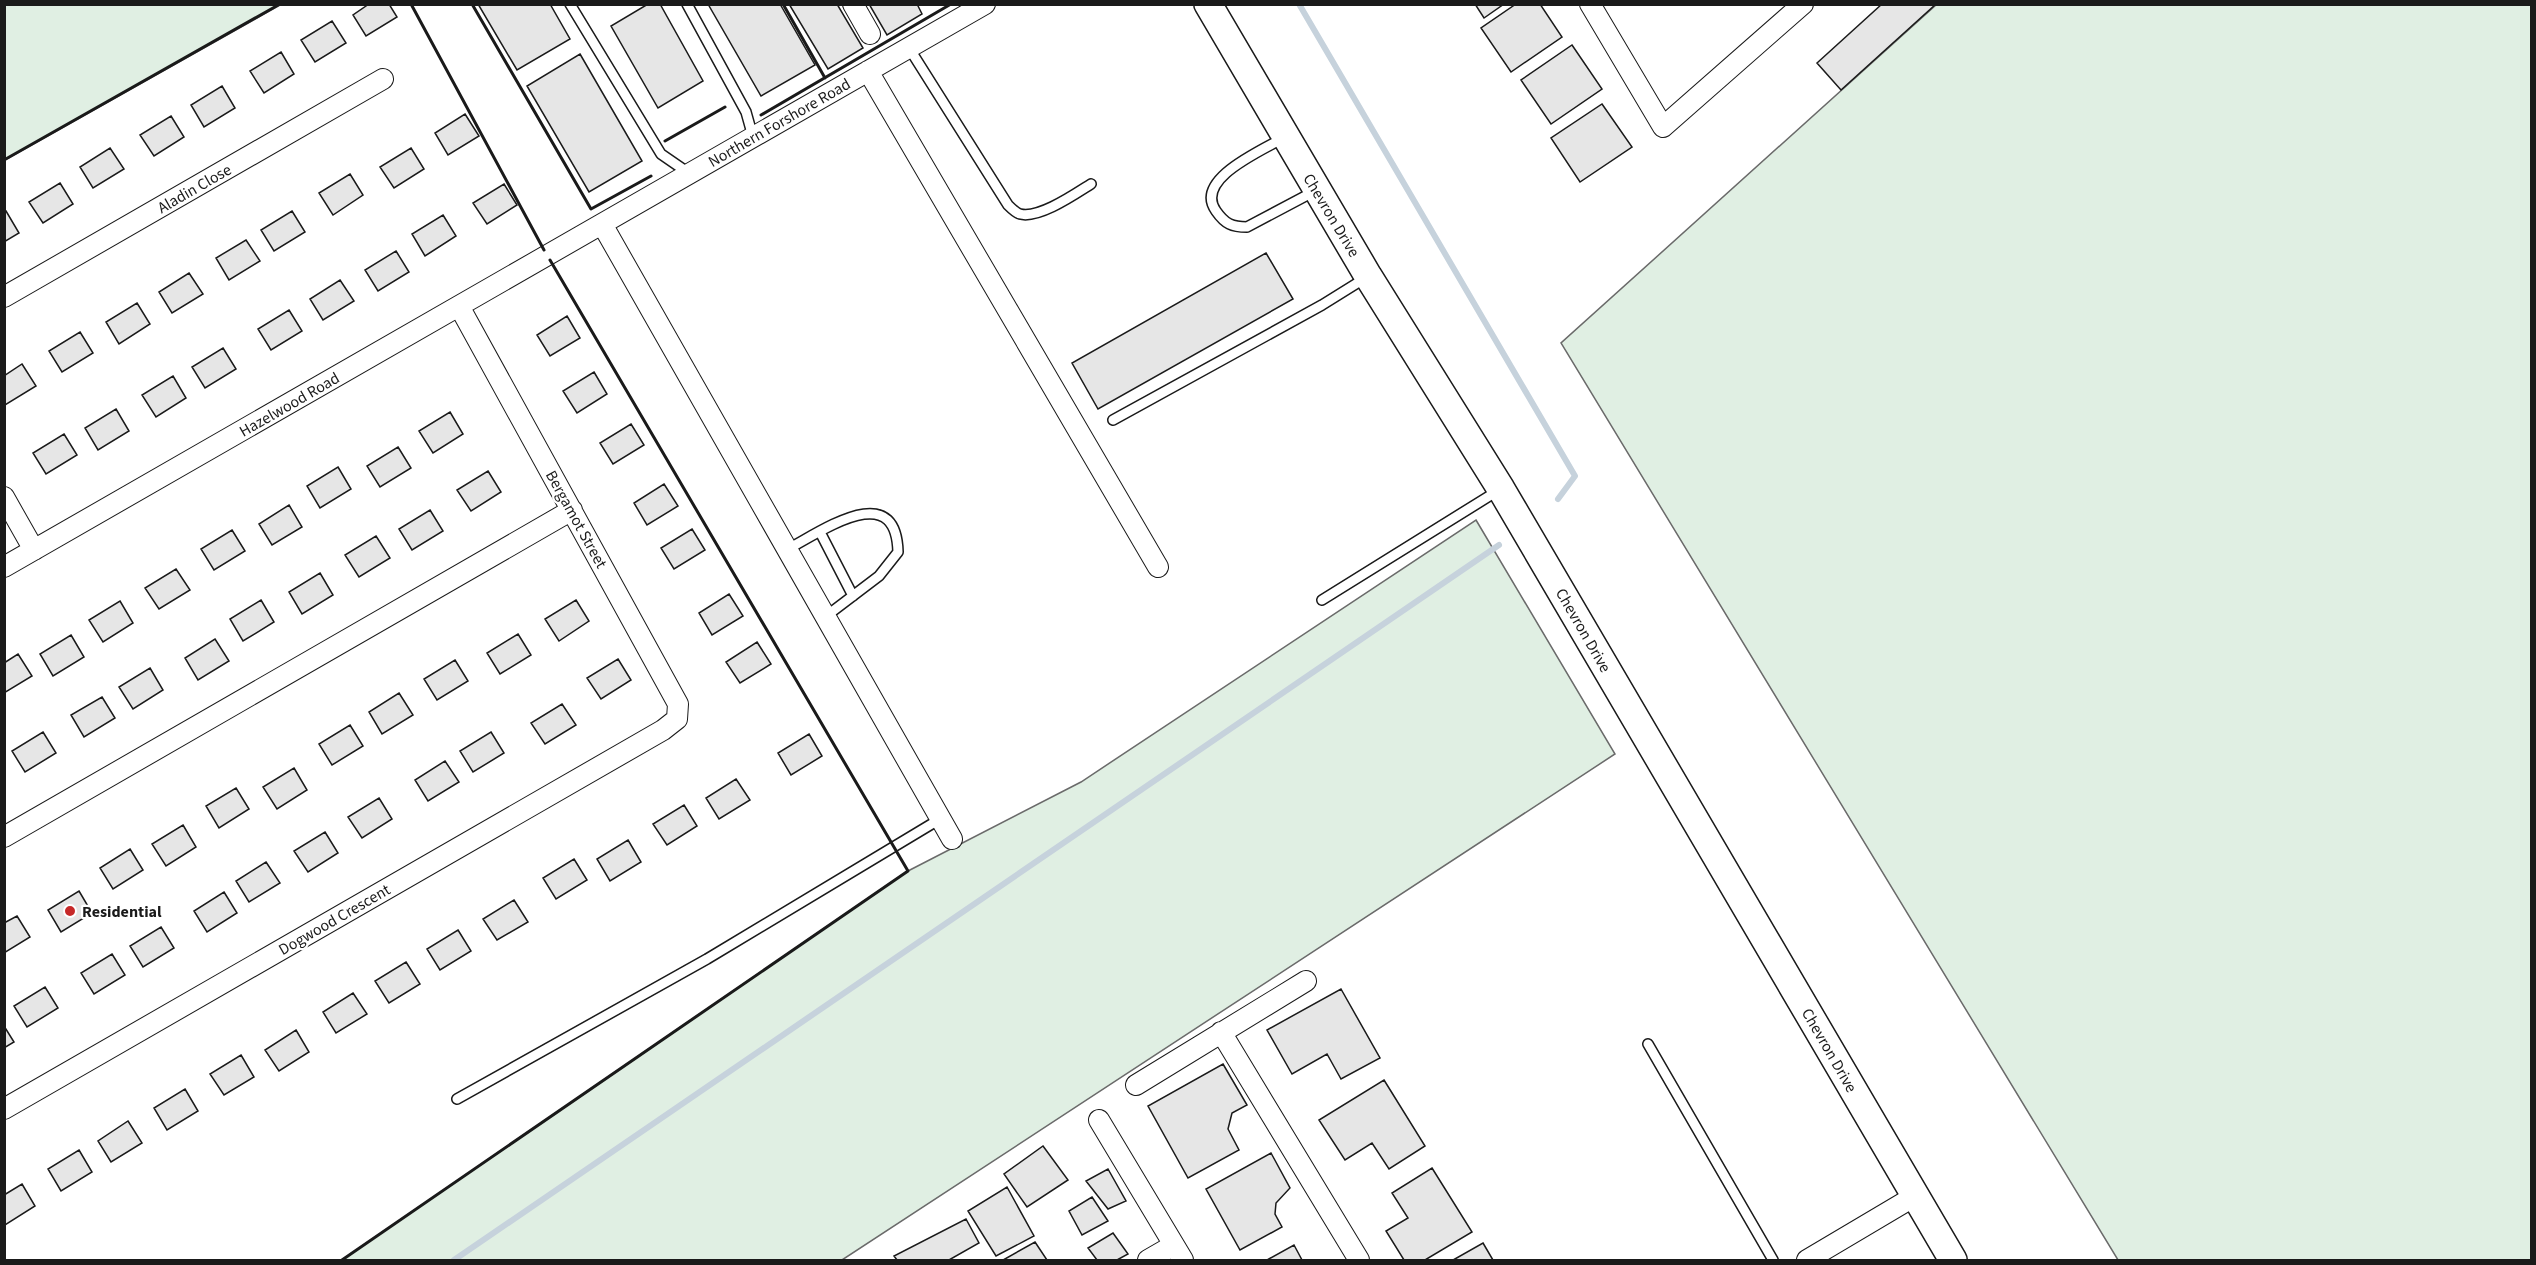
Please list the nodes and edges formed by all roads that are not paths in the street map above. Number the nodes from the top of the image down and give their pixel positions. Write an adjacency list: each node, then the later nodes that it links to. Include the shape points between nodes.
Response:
1 (570, 4): 14 (lane, via 661,154)
2 (687, 4): 12 (lane, via 746,112)
3 (853, 4): 8 (street)
4 (985, 4): 9 (street, Northern Forshore Road)
5 (1208, 4): 13 (main road, Chevron Drive)
6 (1590, 4): 7 (street, via 1663,127)
7 (1803, 4)
8 (870, 34)
9 (909, 48): 10 (street, Northern Forshore Road); 15 (lane, via 1008,205 1019,214 1032,214 1056,205)
10 (868, 71): 12 (street, Northern Forshore Road); 30 (street)
11 (383, 79): 20 (street, Aladin Close)
12 (753, 137): 14 (street, Northern Forshore Road)
13 (1286, 137): 16 (main road, Chevron Drive); 16 (lane, via 1221,175 1212,189 1211,205 1224,223 1248,227)
14 (690, 174): 17 (street, Northern Forshore Road)
15 (1091, 184)
16 (1317, 190): 19 (main road, Chevron Drive)
17 (602, 224): 18 (street, Northern Forshore Road); 28 (street)
18 (573, 240): 21 (street, Hazelwood Road)
19 (1368, 276): 22 (lane); 23 (main road, Chevron Drive)
20 (4, 297)
21 (459, 306): 25 (street, Bergamot Street); 27 (street, Hazelwood Road)
22 (1113, 420)
23 (1501, 489): 32 (lane); 45 (main road, Chevron Drive)
24 (4, 497): 27 (street)
25 (572, 510): 34 (street, Bergamot Street, via 678,704 677,719); 36 (street)
26 (820, 532): 28 (lane); 31 (lane); 31 (lane, via 868,513 878,513 890,520 898,538 898,552 879,576)
27 (34, 550): 29 (street, Hazelwood Road)
28 (786, 550): 33 (street)
29 (4, 567)
30 (1158, 567)
31 (853, 596): 33 (lane)
32 (1322, 600)
33 (824, 618): 35 (street)
34 (663, 730): 43 (street, Dogwood Crescent)
35 (940, 819): 37 (street); 42 (lane, via 707,959)
36 (4, 837)
37 (952, 839)
38 (1306, 981): 39 (street)
39 (1221, 1032): 41 (street); 48 (street)
40 (1648, 1044): 49 (lane)
41 (1136, 1084)
42 (457, 1100)
43 (4, 1109)
44 (1099, 1120): 46 (street)
45 (1915, 1196): 50 (street); 51 (main road, Chevron Drive)
46 (1178, 1253): 47 (street)
47 (1148, 1260)
48 (1359, 1260)
49 (1773, 1260)
50 (1808, 1260)
51 (1953, 1260)

